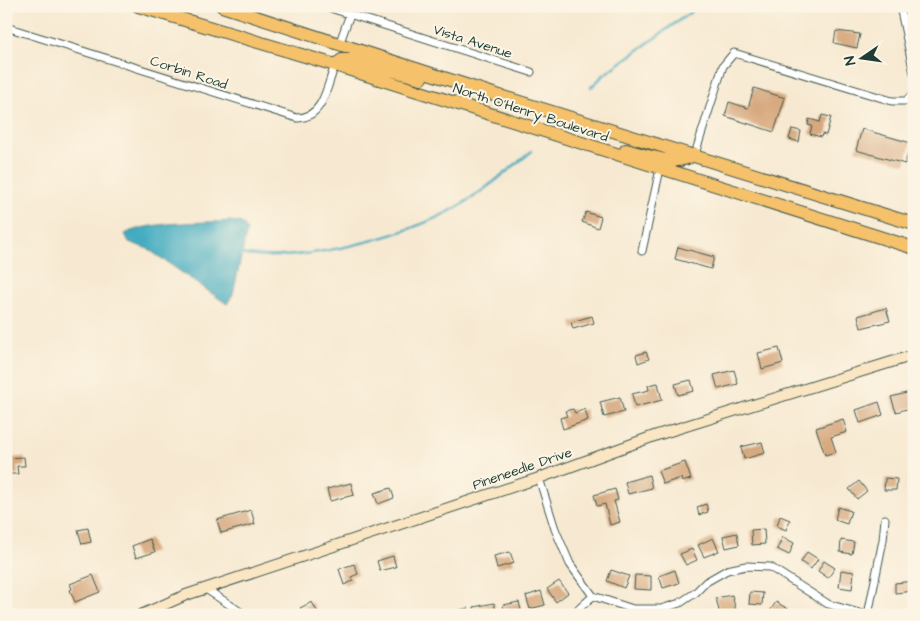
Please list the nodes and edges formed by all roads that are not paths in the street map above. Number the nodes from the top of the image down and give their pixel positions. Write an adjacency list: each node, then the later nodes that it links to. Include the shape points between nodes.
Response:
1 (125, 6): 6 (highway)
2 (138, 6): 6 (highway, North O'Henry Boulevard)
3 (222, 6): 9 (highway, North O'Henry Boulevard)
4 (324, 6): 7 (street, Vista Avenue)
5 (900, 6): 12 (street)
6 (160, 13): 10 (highway, North O'Henry Boulevard)
7 (350, 14): 9 (street); 11 (street, Vista Avenue)
8 (6, 27): 10 (street, Corbin Road, via 297,118 309,116 318,108)
9 (339, 45): 13 (highway, North O'Henry Boulevard)
10 (335, 65): 13 (highway, via 342,60 352,60); 15 (highway, North O'Henry Boulevard)
11 (532, 72)
12 (914, 73)
13 (487, 92): 16 (highway, North O'Henry Boulevard)
14 (913, 94): 16 (street, via 906,102 892,101 734,53 724,66)
15 (565, 138): 16 (highway, via 675,161 689,159); 17 (highway, North O'Henry Boulevard)
16 (695, 154): 18 (highway, North O'Henry Boulevard)
17 (660, 169): 19 (highway, North O'Henry Boulevard); 20 (street)
18 (914, 224)
19 (914, 248)
20 (642, 251)
21 (914, 355): 22 (street, Pineneedle Drive, via 657,435)
22 (539, 478): 24 (street, Pineneedle Drive); 25 (street, via 570,564)
23 (885, 520): 29 (street)
24 (206, 589): 26 (street, Pineneedle Drive); 27 (street)
25 (593, 596): 28 (street); 29 (street, via 633,609 661,609 680,603 727,570 770,566 828,604)
26 (141, 615)
27 (245, 615)
28 (572, 615)
29 (867, 615)

